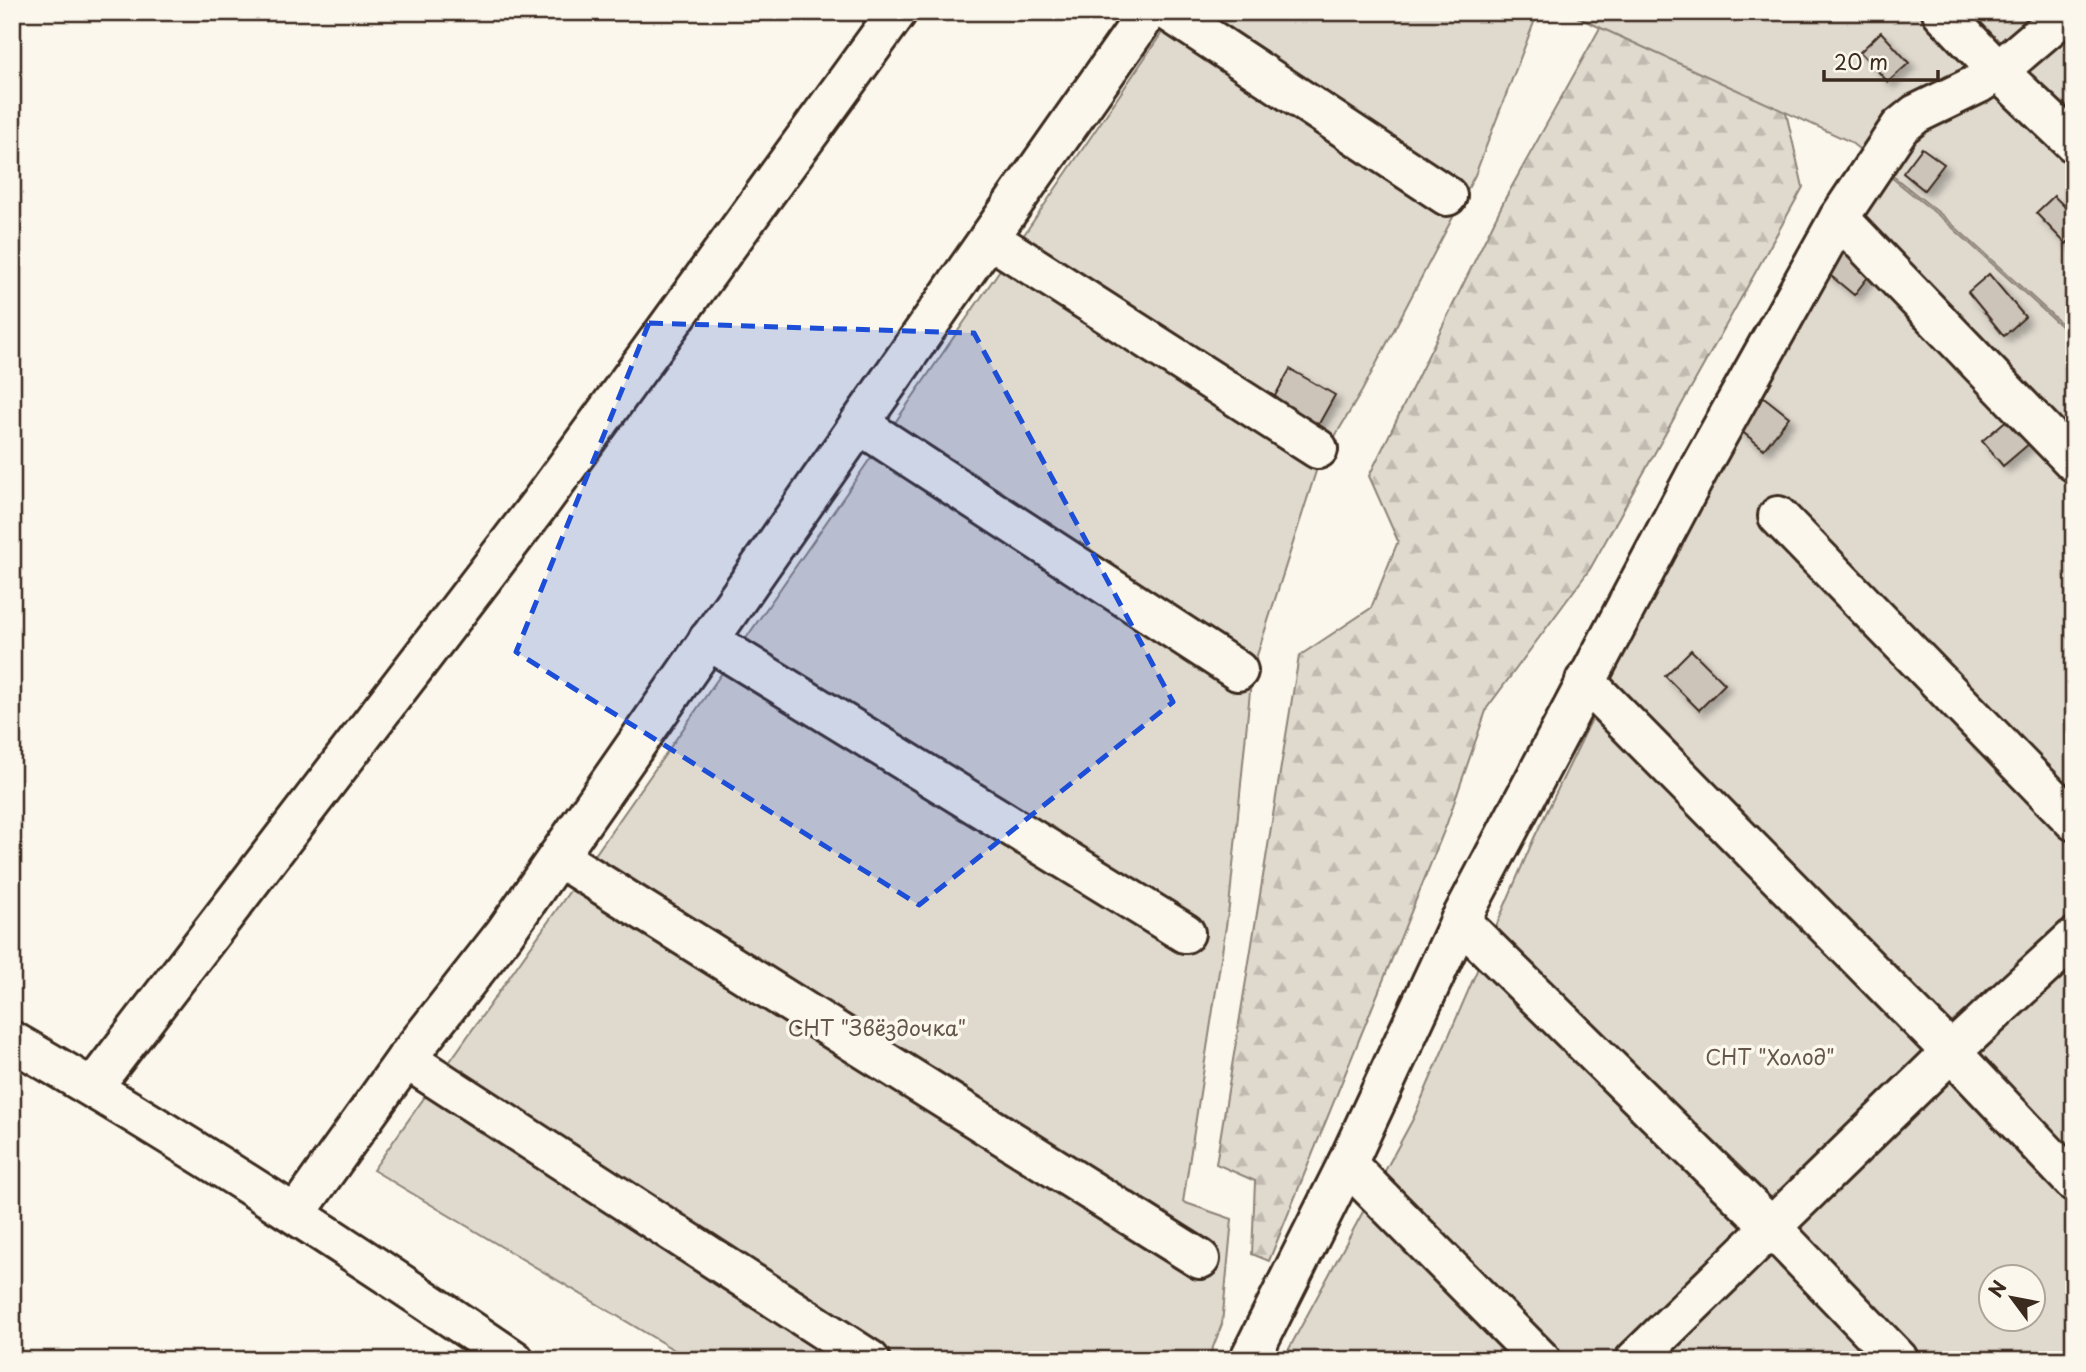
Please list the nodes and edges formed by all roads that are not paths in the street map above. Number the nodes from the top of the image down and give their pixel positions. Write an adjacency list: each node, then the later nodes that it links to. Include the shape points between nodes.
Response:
1 (897, 12): 26 (street, via 541,502)
2 (1148, 12): 10 (street)
3 (1169, 12): 8 (street)
4 (1941, 12): 6 (street)
5 (2067, 12): 6 (street)
6 (1998, 71): 7 (street); 9 (street, via 1900,127)
7 (2074, 143)
8 (1447, 196)
9 (1839, 218): 13 (street); 17 (street)
10 (989, 238): 11 (street); 12 (street)
11 (859, 424): 15 (street); 16 (street)
12 (1318, 449)
13 (2074, 461)
14 (1778, 516): 18 (street)
15 (708, 640): 19 (street); 21 (street)
16 (1238, 671)
17 (1586, 681): 20 (street); 24 (street)
18 (2074, 821)
19 (558, 857): 25 (street); 31 (street)
20 (1460, 921): 27 (street); 30 (street)
21 (1185, 933)
22 (2074, 938): 24 (street)
23 (12, 1041): 26 (street)
24 (1951, 1052): 28 (street); 30 (street)
25 (406, 1059): 29 (street); 34 (street)
26 (93, 1087): 29 (street)
27 (1347, 1164): 35 (street); 36 (street)
28 (2074, 1182)
29 (296, 1213): 32 (street)
30 (1772, 1227): 37 (street); 38 (street)
31 (1200, 1259)
32 (470, 1347): 33 (street)
33 (514, 1360)
34 (870, 1360)
35 (1249, 1360)
36 (1541, 1360)
37 (1635, 1360)
38 (1899, 1360)

